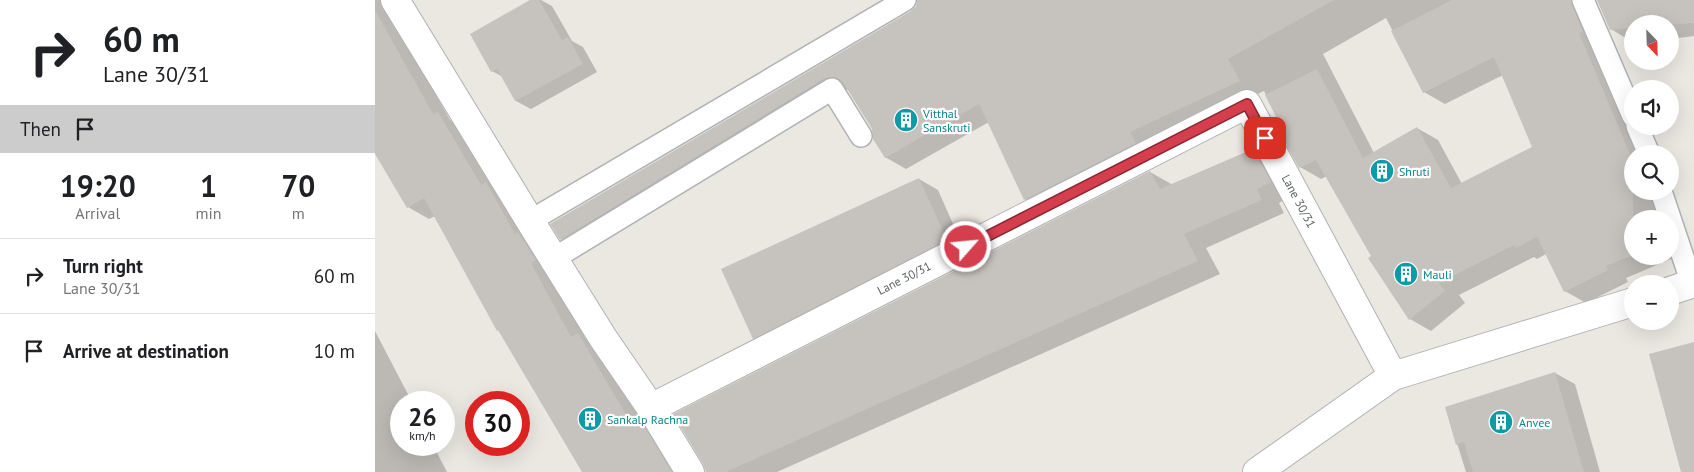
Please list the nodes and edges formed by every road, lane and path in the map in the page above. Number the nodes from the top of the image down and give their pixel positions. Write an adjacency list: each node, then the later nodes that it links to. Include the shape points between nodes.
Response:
1 (395, 0): 7 (street)
2 (905, 0): 7 (lane)
3 (1583, 0): 4 (lane)
4 (1624, 95)
5 (861, 136): 8 (lane, via 832,89)
6 (1663, 200): 9 (lane)
7 (530, 221): 8 (street)
8 (553, 259): 12 (street)
9 (1685, 286)
10 (1624, 305): 11 (street)
11 (1393, 376): 12 (street, Lane 30/31, via 1247,104); 14 (street)
12 (651, 408): 13 (street)
13 (690, 472)
14 (1257, 472)

